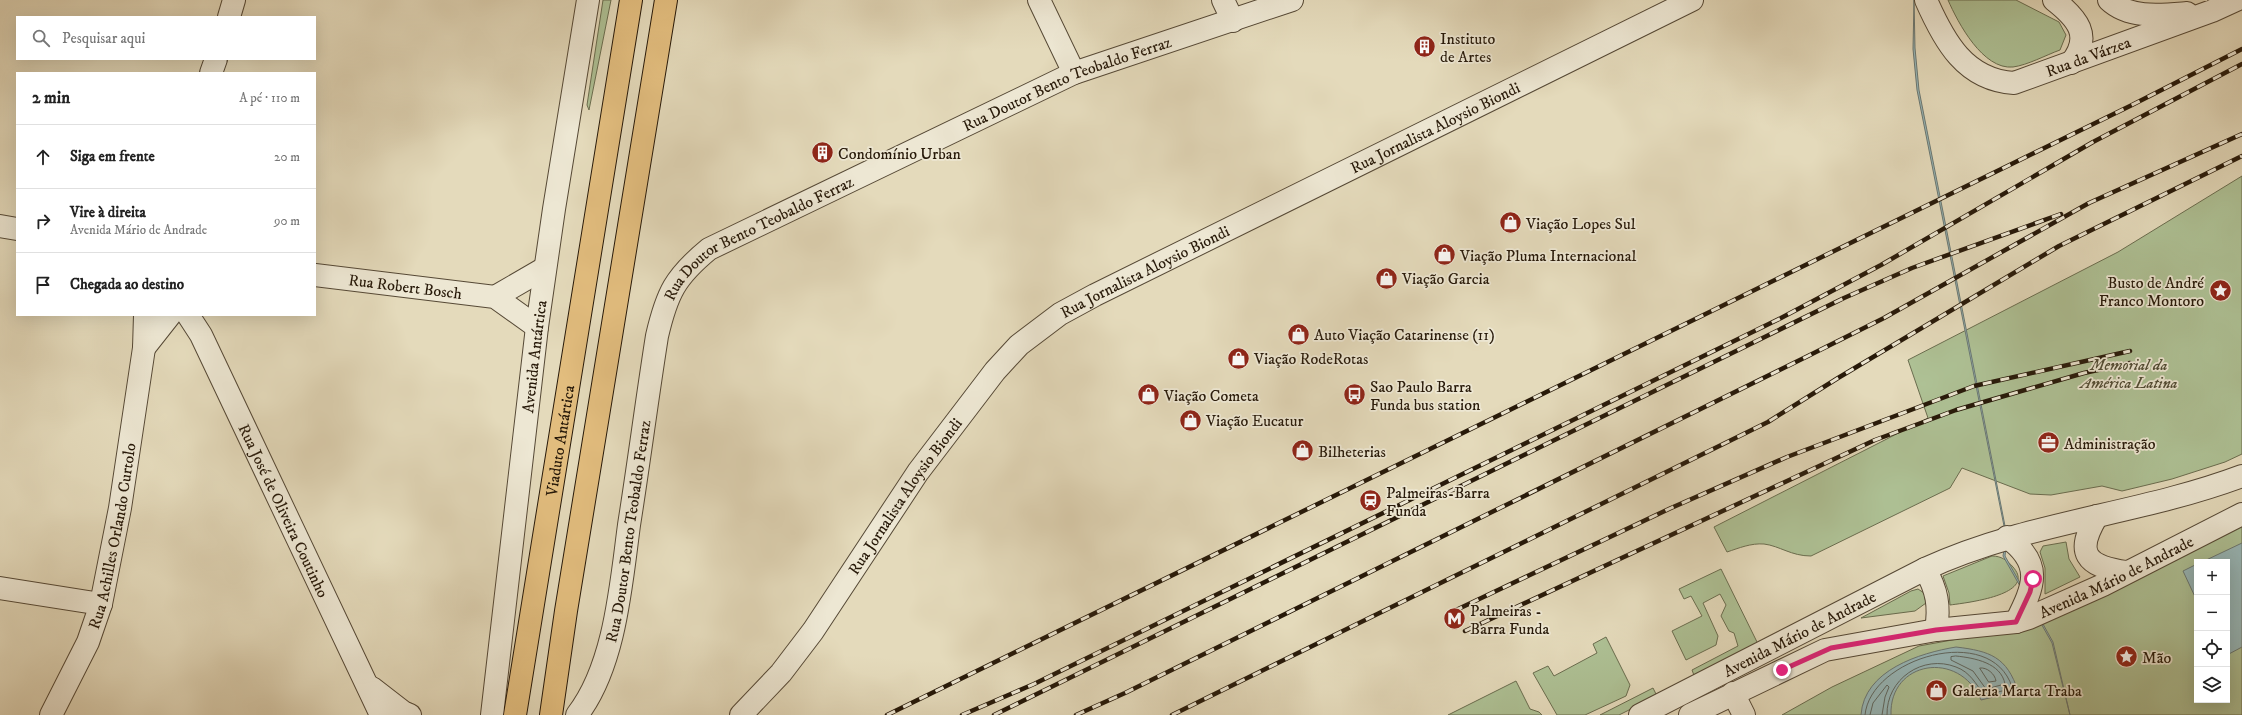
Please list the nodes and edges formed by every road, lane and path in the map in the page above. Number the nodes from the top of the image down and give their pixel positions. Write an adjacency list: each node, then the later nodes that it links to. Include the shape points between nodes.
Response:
1 (234, 0): 14 (street)
2 (588, 0): 22 (street, Avenida Antártica)
3 (631, 0): 47 (main road, Viaduto Antártica, via 602,166)
4 (666, 0): 48 (main road)
5 (1039, 0): 19 (street)
6 (1223, 0): 15 (street)
7 (1292, 0): 15 (street, Rua Doutor Bento Teobaldo Ferraz)
8 (1692, 0): 50 (street, Rua Jornalista Aloysio Biondi, via 1060,314 1019,345 995,371 918,472 813,631 781,673)
9 (1926, 0): 17 (street, Rua da Várzea, via 1947,44 1976,72 1997,82 2014,83)
10 (2054, 0): 17 (street, via 2076,18 2081,31 2083,41 2080,53)
11 (2109, 0): 13 (street, via 2121,8 2146,14)
12 (2236, 0): 13 (street, Rua da Várzea)
13 (2212, 11): 17 (street, Rua da Várzea)
14 (229, 16)
15 (1233, 20): 19 (street, Rua Doutor Bento Teobaldo Ferraz)
16 (216, 60): 18 (street)
17 (2071, 63)
18 (211, 72)
19 (1074, 73): 49 (street, Rua Doutor Bento Teobaldo Ferraz, via 709,249 689,266 678,280 664,307 657,336 607,655 588,701)
20 (0, 226): 21 (street)
21 (16, 229)
22 (545, 268): 24 (street); 29 (street, Avenida Antártica)
23 (316, 275): 24 (street, Rua Robert Bosch)
24 (495, 297): 29 (street, Rua Robert Bosch)
25 (145, 316): 30 (street, Rua Achilles Orlando Curtolo)
26 (169, 316): 30 (street, Rua Achilles Orlando Curtolo)
27 (189, 316): 28 (street, Rua José de Oliveira Coutinho)
28 (198, 325): 41 (street, Rua José de Oliveira Coutinho)
29 (537, 327): 46 (street, Avenida Antártica)
30 (144, 348): 38 (street, Rua Achilles Orlando Curtolo, via 120,508)
31 (2242, 476): 33 (street, Avenida Mário de Andrade, via 2180,497)
32 (2242, 514): 36 (street, Avenida Mário de Andrade)
33 (2097, 516): 34 (street, Avenida Mário de Andrade); 36 (street, via 2086,538 2086,553 2090,560 2105,569)
34 (2007, 537): 35 (street, Avenida Mário de Andrade); 39 (street, via 2019,546 2032,566 2030,592)
35 (1925, 569): 40 (street, via 1934,584 1939,602); 51 (street, Avenida Mário de Andrade)
36 (2126, 572): 39 (street, Avenida Mário de Andrade, via 2085,594)
37 (0, 588): 38 (street)
38 (101, 604): 43 (street, Rua Achilles Orlando Curtolo, via 88,642)
39 (2016, 622): 40 (street, Avenida Mário de Andrade)
40 (1936, 630): 42 (street, Avenida Mário de Andrade, via 1825,650)
41 (368, 685): 44 (street, Rua José de Oliveira Coutinho); 45 (street, Rua José de Oliveira Coutinho)
42 (1733, 693): 52 (street, Avenida Mário de Andrade); 53 (street)
43 (51, 715)
44 (381, 715)
45 (410, 715)
46 (492, 715)
47 (515, 715)
48 (551, 715)
49 (577, 715)
50 (741, 715)
51 (1640, 715)
52 (1690, 715)
53 (1744, 715)

